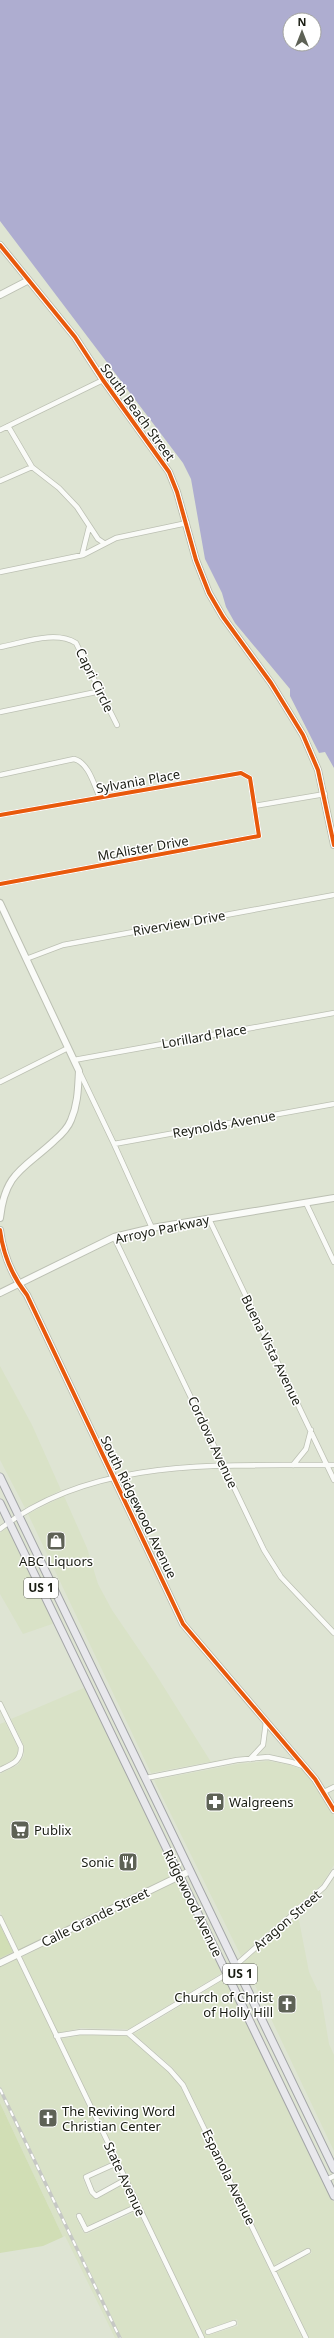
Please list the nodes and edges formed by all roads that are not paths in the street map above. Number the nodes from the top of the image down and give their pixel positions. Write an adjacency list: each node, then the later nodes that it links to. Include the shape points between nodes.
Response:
1 (0, 245): 2 (street, South Beach Street)
2 (27, 281): 3 (street); 4 (street, South Beach Street, via 75,337)
3 (0, 294)
4 (102, 380): 5 (street); 9 (street, South Beach Street, via 169,472)
5 (8, 426): 6 (street); 7 (street)
6 (0, 430)
7 (32, 467): 8 (street); 10 (street, via 59,488 77,507)
8 (0, 481)
9 (187, 523): 11 (street, via 116,538); 19 (street, South Beach Street, via 196,560 209,594 271,683 302,735 318,770)
10 (90, 527): 11 (street); 12 (street)
11 (104, 543): 12 (street)
12 (82, 555): 13 (street)
13 (0, 572)
14 (0, 647): 15 (street, Capri Circle, via 56,637 69,638 80,647)
15 (101, 691): 16 (street); 17 (street, Capri Circle)
16 (0, 712)
17 (117, 725)
18 (0, 775): 20 (street, via 74,759 86,768)
19 (325, 794): 21 (street); 23 (street, South Beach Street, via 327,818)
20 (100, 798): 21 (street, Sylvania Place, via 241,773 250,778); 22 (street, Sylvania Place)
21 (254, 806): 24 (street, McAlister Drive, via 259,836)
22 (0, 815)
23 (334, 845)
24 (0, 884)
25 (334, 895): 27 (street, Riverview Drive, via 63,945)
26 (0, 903): 27 (street)
27 (26, 959): 29 (street)
28 (334, 1013): 30 (street, Lorillard Place)
29 (68, 1048): 30 (street); 32 (street)
30 (74, 1060): 31 (street)
31 (79, 1071): 34 (street); 37 (street, via 78,1096 71,1120 63,1133 15,1174 6,1188)
32 (0, 1082)
33 (334, 1104): 34 (street, Reynolds Avenue)
34 (114, 1144): 39 (street)
35 (334, 1198): 36 (street, Arroyo Parkway)
36 (306, 1203): 38 (street, Arroyo Parkway); 42 (street)
37 (0, 1218)
38 (209, 1219): 39 (street, Arroyo Parkway); 45 (street, Buena Vista Avenue)
39 (152, 1228): 41 (street, Arroyo Parkway)
40 (0, 1230): 43 (street, South Ridgewood Avenue, via 2,1246)
41 (114, 1237): 43 (street, Arroyo Parkway); 49 (street, Cordova Avenue)
42 (334, 1262)
43 (19, 1284): 44 (street, Arroyo Parkway); 51 (street, South Ridgewood Avenue, via 27,1295)
44 (0, 1293)
45 (311, 1430): 46 (street, via 306,1448); 47 (street, Buena Vista Avenue)
46 (293, 1465): 47 (street); 49 (street)
47 (327, 1465): 48 (street); 52 (street, Buena Vista Avenue)
48 (334, 1465)
49 (224, 1466): 51 (street); 57 (street, Cordova Avenue, via 264,1550 281,1577)
50 (0, 1477): 54 (main road, US 1)
51 (114, 1478): 54 (street, via 74,1488); 61 (street, South Ridgewood Avenue, via 184,1624)
52 (334, 1480)
53 (0, 1503): 55 (main road, US 1)
54 (19, 1515): 55 (street); 59 (main road, Ridgewood Avenue / US 1)
55 (10, 1522): 56 (street); 58 (main road, Ridgewood Avenue / US 1)
56 (0, 1529)
57 (334, 1633)
58 (88, 1683): 59 (main road, via 98,1686); 71 (main road, Ridgewood Avenue / US 1)
59 (104, 1692): 65 (main road, Ridgewood Avenue / US 1)
60 (0, 1704): 64 (street, via 21,1748 21,1756 16,1762)
61 (266, 1721): 62 (street, via 263,1745); 63 (street, South Ridgewood Avenue)
62 (250, 1759): 63 (street, via 280,1759); 65 (street)
63 (305, 1767): 67 (street, South Ridgewood Avenue)
64 (0, 1770)
65 (146, 1778): 69 (main road, Ridgewood Avenue / US 1)
66 (334, 1787): 67 (street)
67 (324, 1792): 68 (street, South Ridgewood Avenue)
68 (334, 1810)
69 (190, 1871): 71 (street, Calle Grande Street); 75 (main road, Ridgewood Avenue / US 1)
70 (334, 1872): 75 (street, Aragon Street, via 324,1886)
71 (180, 1876): 73 (street, Calle Grande Street); 76 (main road, Ridgewood Avenue / US 1)
72 (0, 1918): 73 (street, State Avenue)
73 (18, 1955): 74 (street, Calle Grande Street); 78 (street, State Avenue)
74 (0, 1963)
75 (236, 1965): 80 (main road, Ridgewood Avenue / US 1)
76 (227, 1974): 77 (street); 83 (main road, Ridgewood Avenue / US 1)
77 (128, 2033): 78 (street, via 81,2032); 88 (street, Espanola Avenue, via 183,2085)
78 (56, 2036): 79 (street, State Avenue)
79 (117, 2163): 82 (street, State Avenue); 82 (street, via 86,2177 92,2192 96,2196)
80 (334, 2169)
81 (334, 2176): 83 (street)
82 (125, 2180): 85 (street, State Avenue)
83 (326, 2180): 84 (main road, Ridgewood Avenue / US 1)
84 (334, 2196)
85 (138, 2206): 86 (street, via 86,2230); 91 (street, State Avenue)
86 (79, 2216)
87 (308, 2251): 88 (street)
88 (273, 2270): 92 (street, Espanola Avenue)
89 (234, 2323): 90 (street)
90 (208, 2332)
91 (202, 2338)
92 (306, 2338)

